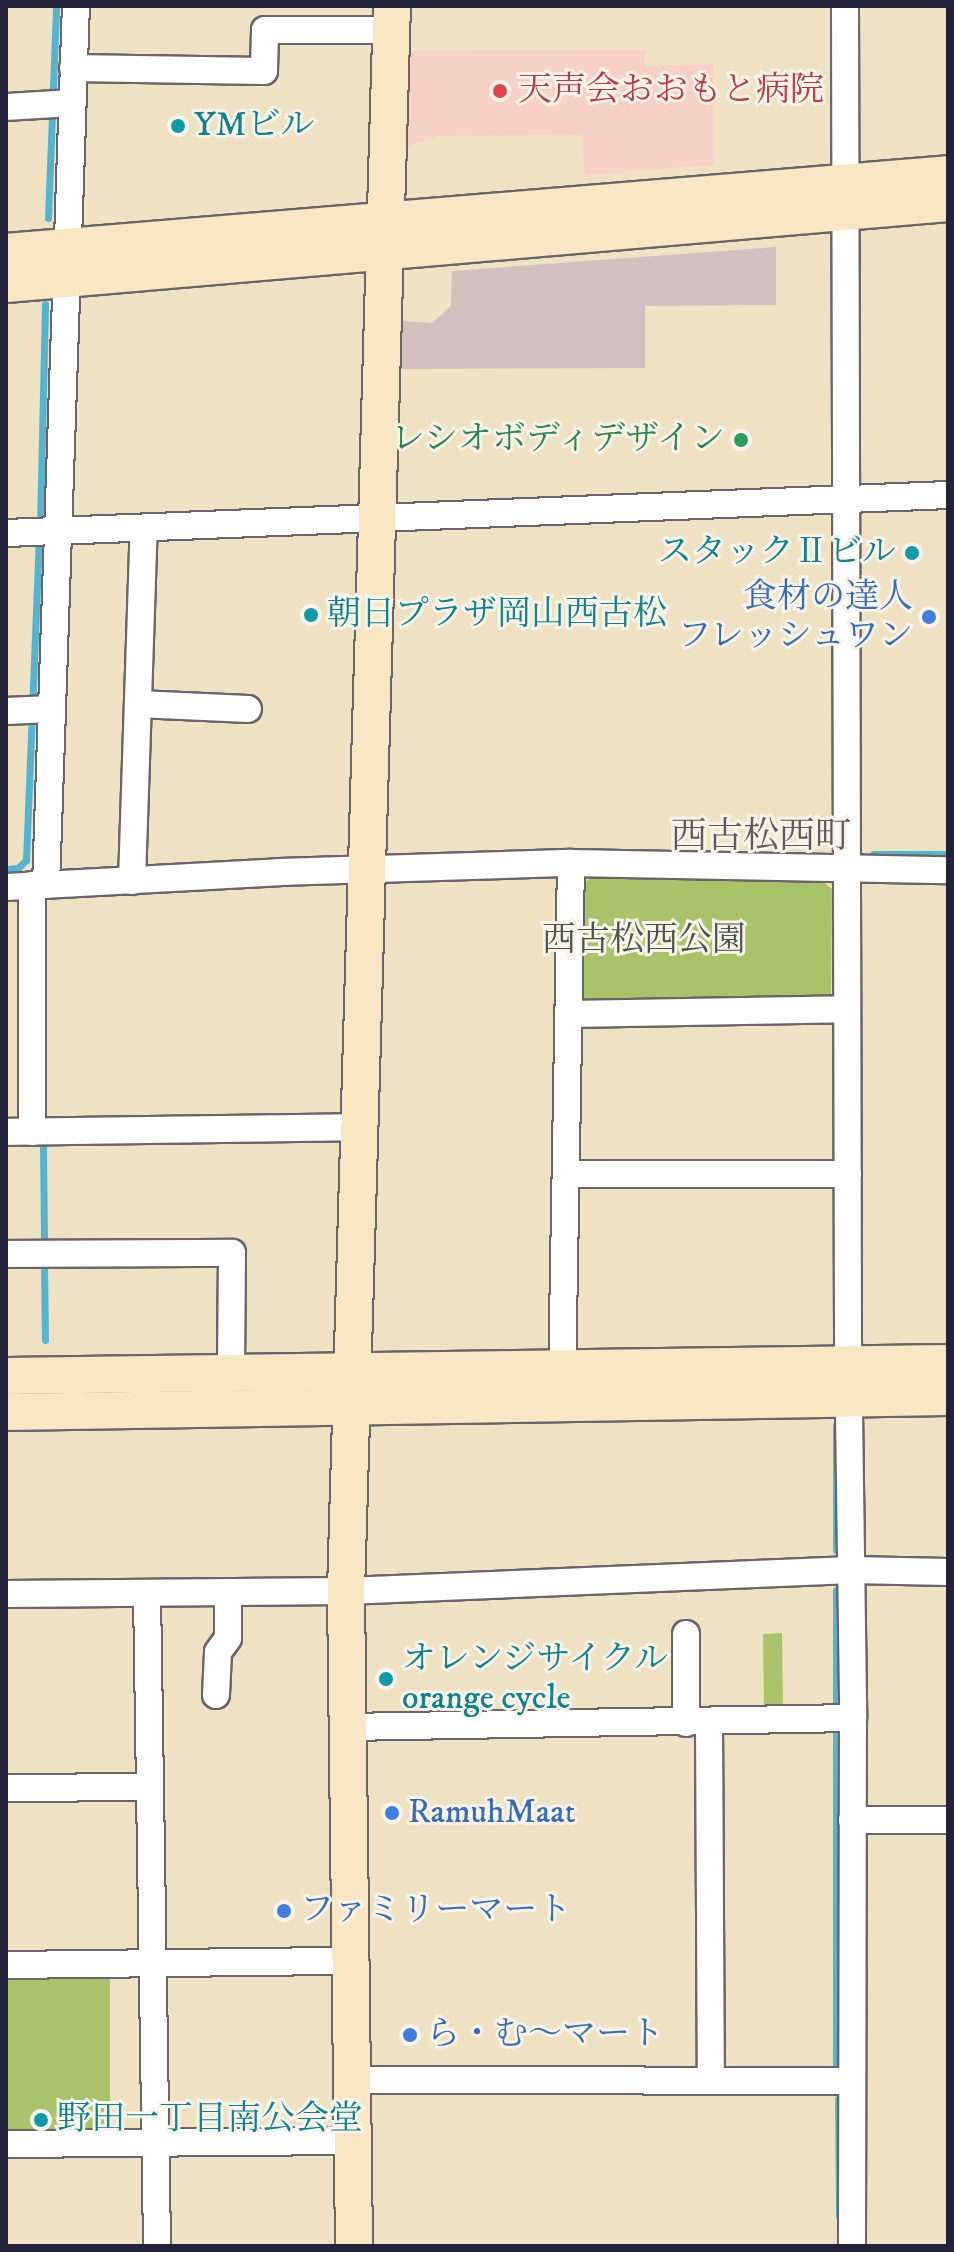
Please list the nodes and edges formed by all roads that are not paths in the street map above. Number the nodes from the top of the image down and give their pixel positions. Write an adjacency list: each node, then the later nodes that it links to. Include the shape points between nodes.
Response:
1 (76, 6): 4 (street)
2 (845, 6): 8 (street)
3 (391, 18): 4 (street, via 265,30 264,71); 10 (street)
4 (73, 68): 5 (street)
5 (60, 104): 6 (street); 12 (street)
6 (6, 107)
7 (948, 174): 8 (street)
8 (847, 196): 9 (street); 10 (street); 15 (street)
9 (948, 203)
10 (385, 237): 12 (street); 16 (street)
11 (6, 252): 12 (street)
12 (66, 263): 13 (street); 18 (street)
13 (6, 284)
14 (948, 495): 15 (street)
15 (846, 499): 16 (street); 24 (street)
16 (376, 518): 17 (street); 23 (street)
17 (144, 528): 18 (street); 19 (street)
18 (34, 533): 21 (street)
19 (138, 704): 20 (street); 26 (street)
20 (248, 709)
21 (30, 710): 27 (street)
22 (571, 863): 23 (street); 24 (street); 29 (street)
23 (366, 868): 26 (street); 30 (street)
24 (847, 869): 25 (street); 28 (street)
25 (948, 870)
26 (132, 881): 27 (street)
27 (28, 886): 31 (street)
28 (847, 1009): 29 (street); 33 (street)
29 (568, 1014): 32 (street)
30 (359, 1127): 31 (street); 40 (street)
31 (19, 1132)
32 (566, 1174): 33 (street); 39 (street)
33 (848, 1174): 38 (street)
34 (6, 1254): 36 (street, via 232,1253)
35 (948, 1363): 38 (street)
36 (231, 1372): 37 (street); 40 (street)
37 (6, 1376)
38 (849, 1382): 39 (street); 41 (street); 43 (street)
39 (562, 1384): 40 (street)
40 (352, 1388): 42 (street); 45 (street)
41 (948, 1397)
42 (6, 1412)
43 (852, 1570): 44 (street); 45 (street); 51 (street)
44 (948, 1572)
45 (346, 1591): 46 (street); 53 (street)
46 (228, 1592): 47 (street); 50 (street, via 228,1638 218,1652)
47 (147, 1593): 48 (street); 54 (street)
48 (6, 1594)
49 (686, 1634): 52 (street)
50 (216, 1695)
51 (853, 1718): 52 (street); 56 (street)
52 (697, 1722): 53 (street); 62 (street)
53 (347, 1727): 58 (street)
54 (149, 1787): 55 (street); 59 (street)
55 (6, 1788)
56 (852, 1820): 57 (street); 63 (street)
57 (948, 1820)
58 (351, 1961): 59 (street); 61 (street)
59 (151, 1962): 60 (street); 65 (street)
60 (6, 1965)
61 (352, 2080): 62 (street); 64 (street)
62 (711, 2080): 63 (street)
63 (851, 2081): 69 (street)
64 (353, 2141): 65 (street); 68 (street)
65 (155, 2142): 66 (street); 67 (street)
66 (6, 2144)
67 (157, 2246)
68 (354, 2246)
69 (852, 2246)

